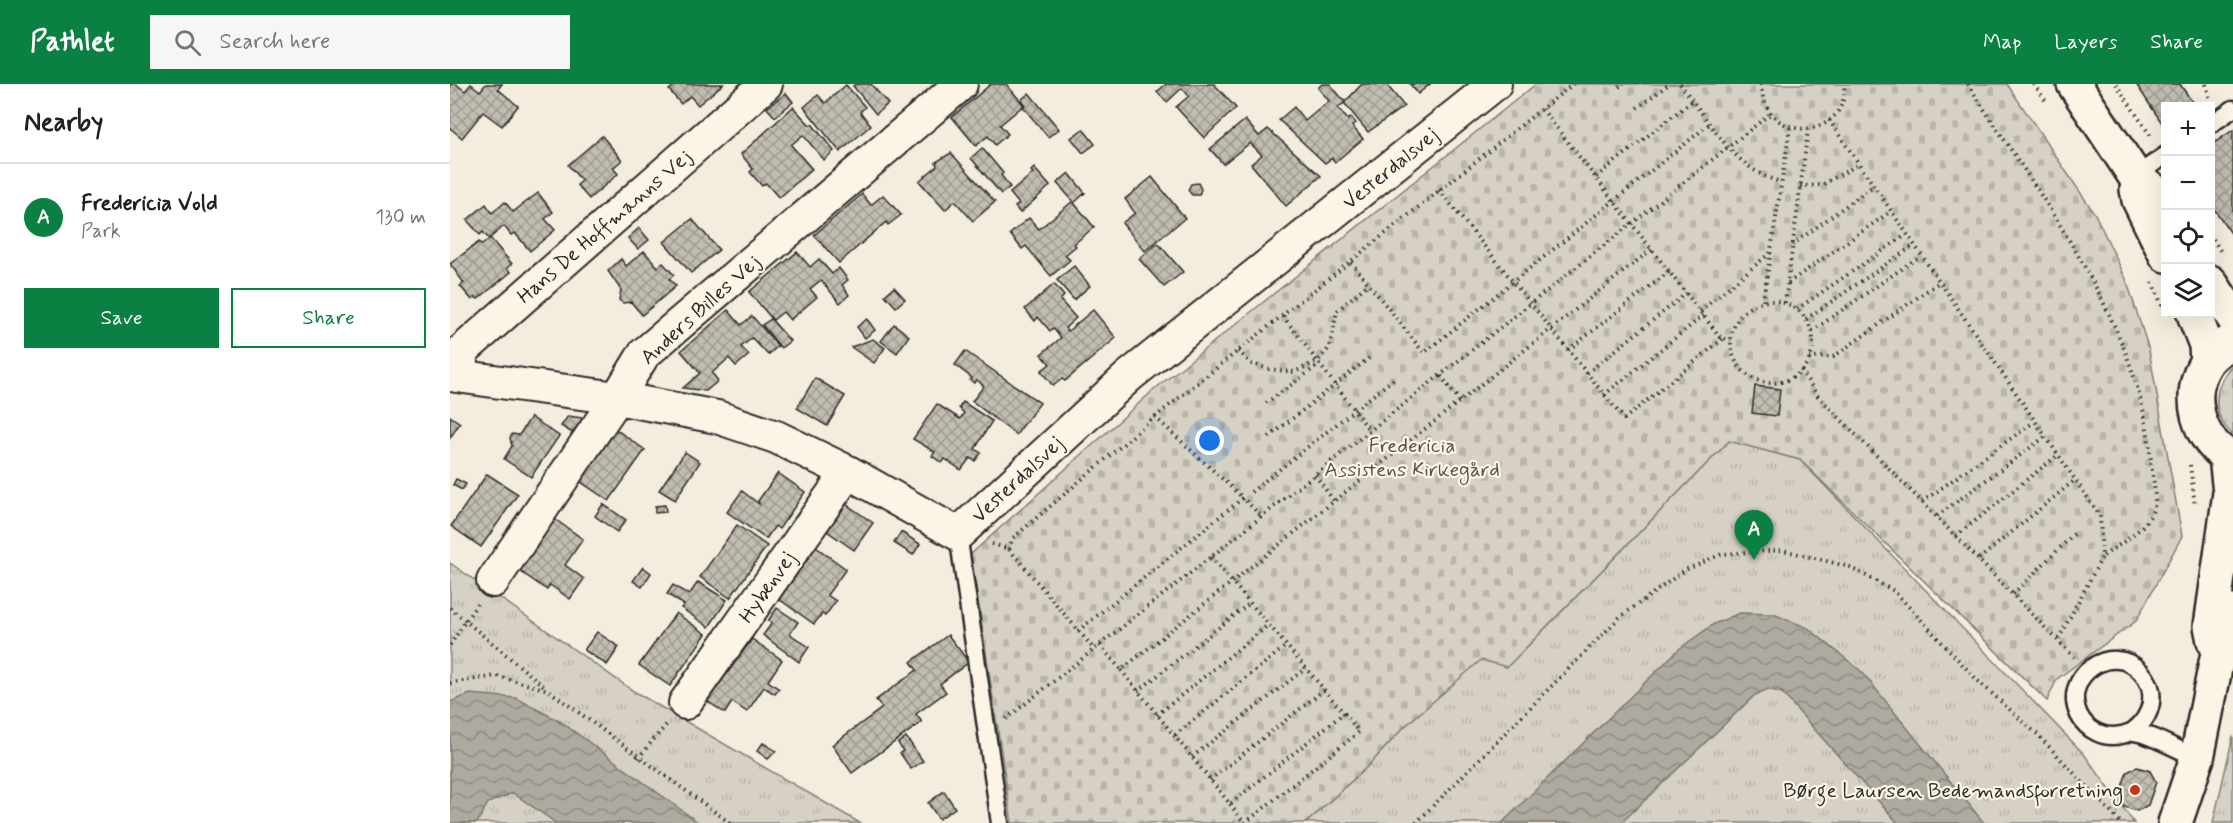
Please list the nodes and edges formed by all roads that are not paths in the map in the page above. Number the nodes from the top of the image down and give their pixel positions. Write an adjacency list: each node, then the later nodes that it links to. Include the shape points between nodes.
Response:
1 (766, 84): 16 (street, Hans De Hoffmanns Vej, via 462,351)
2 (961, 84): 17 (street, Anders Billes Vej, via 646,352)
3 (1495, 84): 20 (street, Vesterdalsvej, via 1129,376)
4 (2074, 84): 8 (street)
5 (2233, 110): 6 (lane)
6 (2215, 122)
7 (2164, 156): 8 (lane)
8 (2135, 176): 9 (street); 10 (street, via 2139,200)
9 (2161, 202)
10 (2161, 245)
11 (2215, 288): 12 (street)
12 (2233, 317)
13 (2195, 318): 15 (street, via 2206,345)
14 (2233, 340): 15 (street)
15 (2207, 361): 18 (street, via 2198,381 2195,402 2199,423 2210,441)
16 (454, 376): 17 (street, Vesterdalsvej)
17 (617, 398): 19 (street, Vesterdalsvej, via 717,417 776,437); 21 (street, Anders Billes Vej)
18 (2229, 457): 23 (street, via 2230,493 2211,626)
19 (848, 472): 20 (street, Vesterdalsvej); 24 (street, Hybenvej)
20 (958, 534): 27 (lane)
21 (493, 581)
22 (2233, 612): 23 (street)
23 (2217, 658): 26 (street)
24 (685, 703)
25 (2133, 731): 25 (lane, via 2112,736 2092,730 2076,708 2078,682 2100,662 2120,660 2147,679 2152,697 2150,708); 26 (lane)
26 (2197, 759): 28 (street)
27 (1000, 823)
28 (2175, 823)

